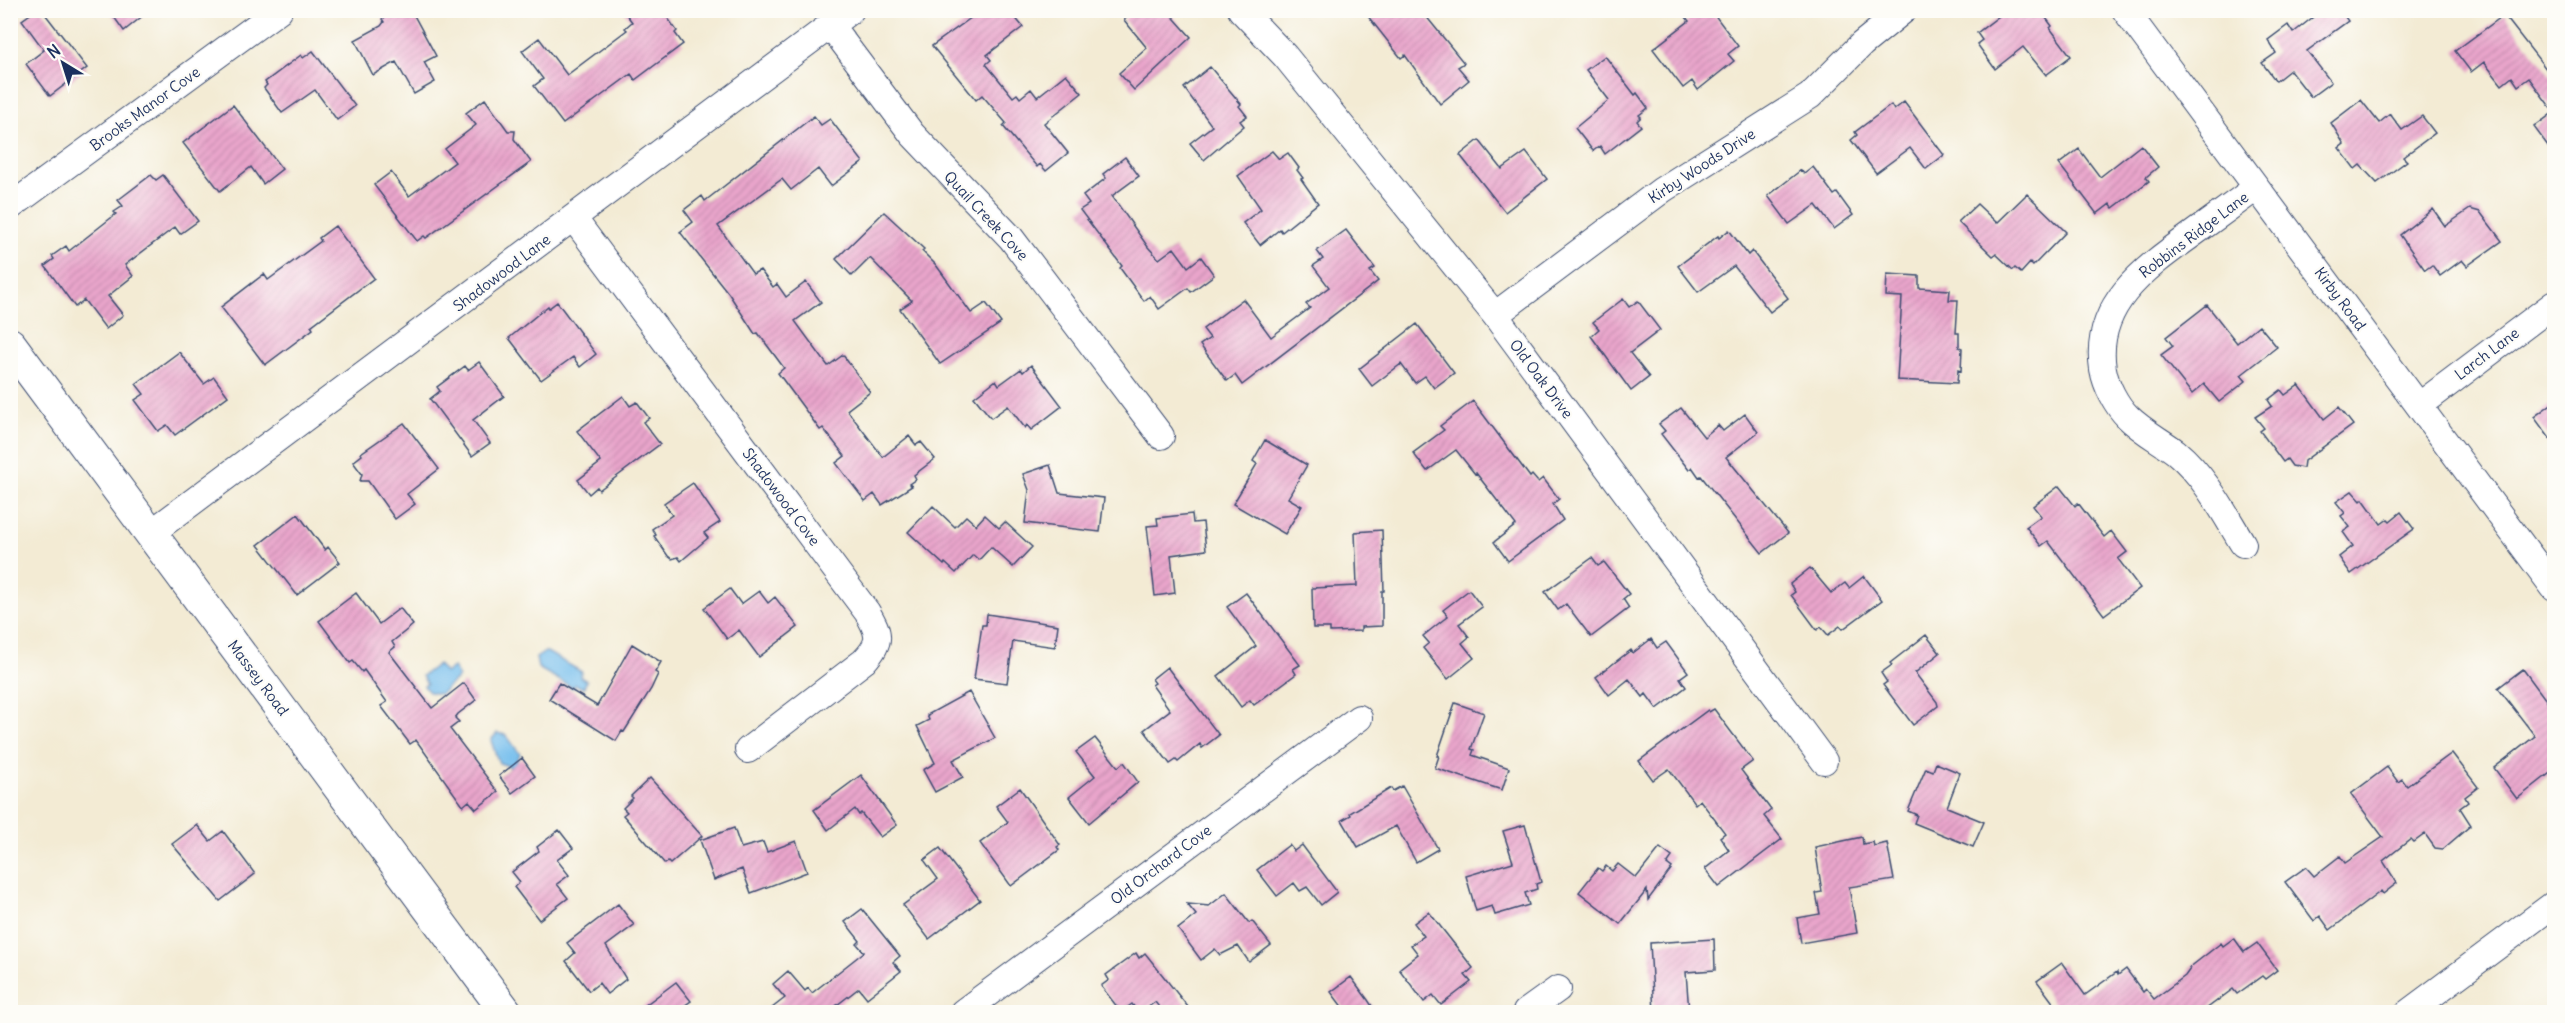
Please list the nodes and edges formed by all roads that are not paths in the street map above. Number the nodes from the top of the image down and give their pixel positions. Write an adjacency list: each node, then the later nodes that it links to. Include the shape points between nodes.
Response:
1 (279, 10): 8 (street, Brooks Manor Cove)
2 (851, 10): 6 (street, Shadowood Lane)
3 (1241, 10): 11 (street, Old Oak Drive, via 1285,56)
4 (1904, 10): 11 (street, Kirby Woods Drive, via 1862,44 1810,96 1670,184)
5 (2125, 10): 7 (street, Kirby Road)
6 (831, 26): 9 (street, Shadowood Lane); 14 (street, Quail Creek Cove, via 912,134 1011,238)
7 (2256, 188): 13 (street, Kirby Road); 16 (street, Robbins Ridge Lane, via 2159,258 2122,292 2106,324 2101,357 2104,377 2126,416 2177,453 2193,470)
8 (10, 207)
9 (574, 219): 15 (street, Shadowood Lane); 19 (street, Shadowood Cove, via 867,612 878,633 878,644 864,661)
10 (2554, 304): 13 (street, Larch Lane)
11 (1495, 315): 20 (street, Old Oak Drive)
12 (10, 344): 15 (street, Massey Road)
13 (2420, 405): 17 (street, Kirby Road)
14 (1161, 436)
15 (151, 533): 23 (street, Massey Road)
16 (2243, 544)
17 (2554, 588)
18 (1359, 718): 24 (street, Old Orchard Cove)
19 (748, 750)
20 (1824, 761)
21 (2554, 904): 26 (street)
22 (1558, 989): 25 (street)
23 (506, 1012)
24 (963, 1012)
25 (1526, 1012)
26 (2409, 1012)

